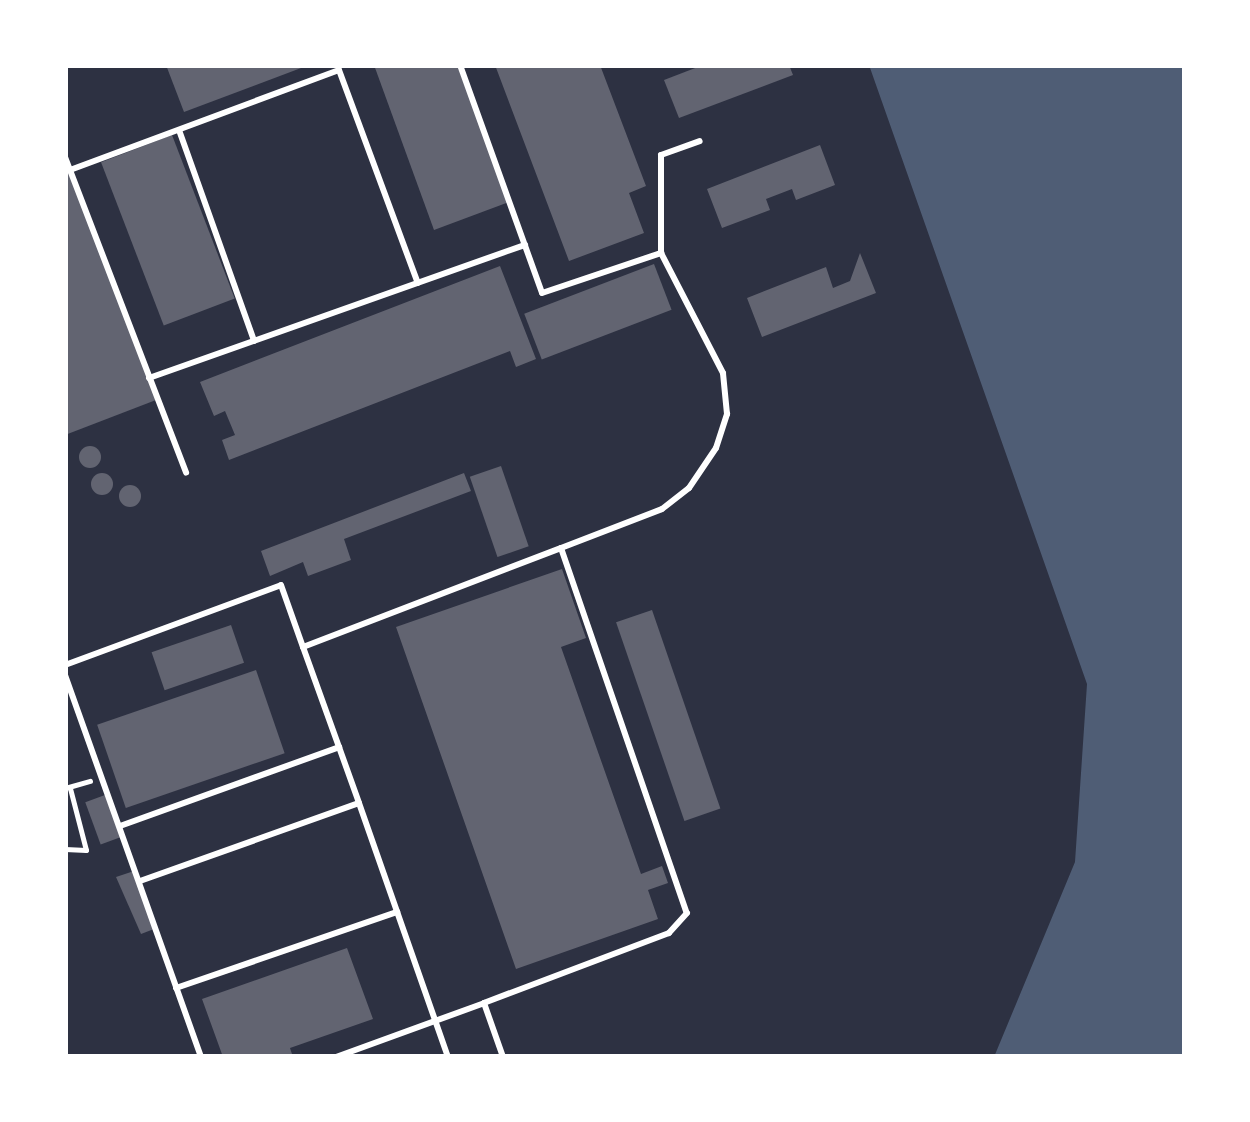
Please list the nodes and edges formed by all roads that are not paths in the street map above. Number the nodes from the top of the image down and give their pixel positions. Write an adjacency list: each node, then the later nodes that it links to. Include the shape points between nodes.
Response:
1 (460, 65): 6 (lane)
2 (178, 130): 5 (lane); 8 (lane, via 339,70); 9 (lane)
3 (700, 140): 7 (lane, via 661,155)
4 (65, 157): 5 (lane)
5 (70, 170): 10 (lane)
6 (525, 245): 7 (lane, via 542,293); 8 (lane)
7 (661, 253): 12 (lane, via 724,373 728,414 716,448 689,488 662,508)
8 (418, 283): 9 (lane)
9 (254, 341): 10 (lane)
10 (149, 378): 11 (lane)
11 (186, 473)
12 (561, 548): 13 (lane); 22 (lane, via 686,913 669,934)
13 (303, 647): 14 (lane, via 281,586); 16 (lane)
14 (65, 665)
15 (65, 676): 18 (lane)
16 (339, 747): 17 (lane); 18 (lane)
17 (359, 803): 19 (lane); 20 (lane)
18 (120, 826): 19 (lane)
19 (140, 881): 21 (lane)
20 (397, 912): 21 (lane); 23 (lane)
21 (176, 988): 24 (lane)
22 (484, 1003): 23 (lane); 27 (lane)
23 (436, 1022): 25 (lane); 26 (lane)
24 (201, 1057)
25 (336, 1057)
26 (448, 1057)
27 (503, 1057)

